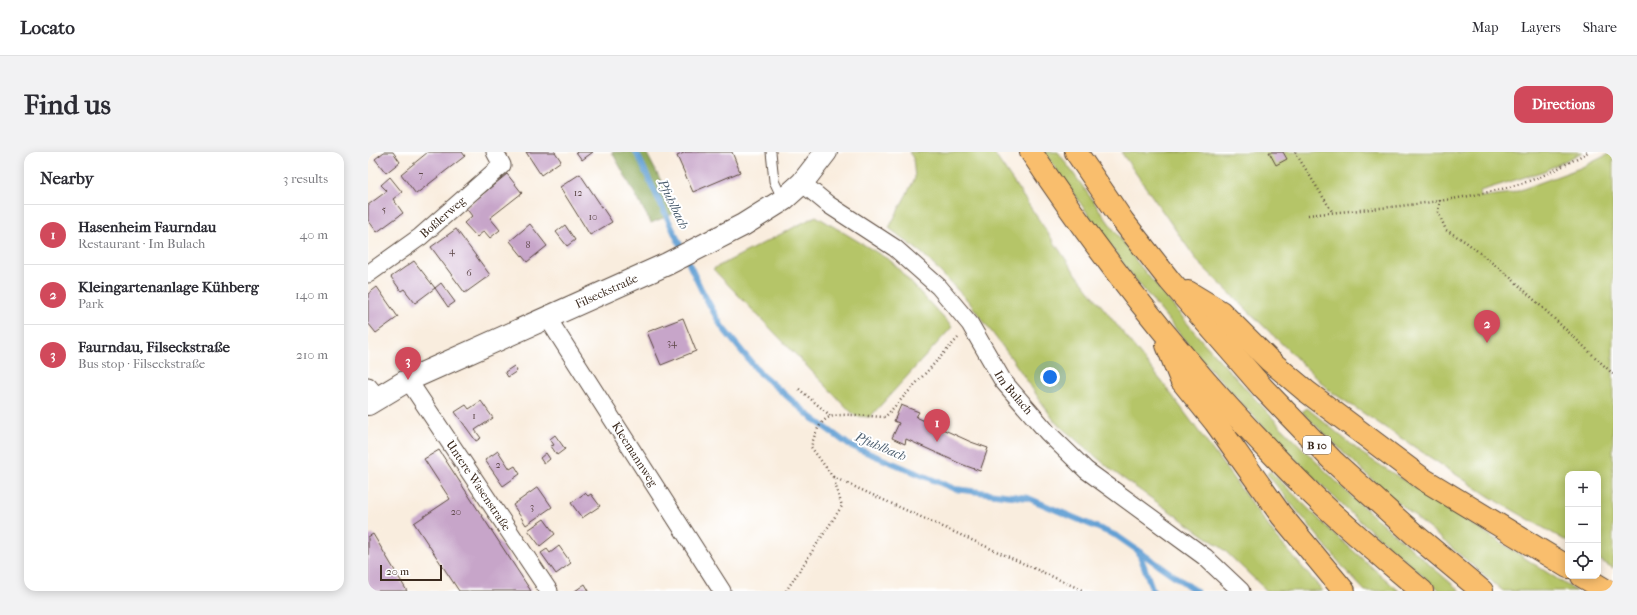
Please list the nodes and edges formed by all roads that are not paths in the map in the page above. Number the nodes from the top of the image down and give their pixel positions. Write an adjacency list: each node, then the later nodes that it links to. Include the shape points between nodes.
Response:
1 (495, 152): 8 (street, Boßlerweg, via 502,165 420,237)
2 (771, 152): 7 (lane, via 774,181)
3 (826, 152): 6 (street, Filseckstraße)
4 (1031, 152): 11 (highway, via 1100,252)
5 (1076, 152): 9 (highway, B 10, via 1123,221)
6 (802, 183): 7 (street, Filseckstraße); 18 (street, Im Bulach, via 829,205 895,248 939,287 970,324 1003,381 1048,433 1086,470 1205,557)
7 (783, 200): 10 (street, Filseckstraße, via 698,249)
8 (368, 274)
9 (1170, 281): 14 (highway, B 10, via 1221,312 1269,360 1306,391 1423,479); 21 (highway, B 10, via 1262,387 1334,462 1415,536)
10 (547, 318): 12 (street, Filseckstraße); 17 (street, Kleemannweg)
11 (1161, 329): 19 (highway, via 1181,380 1215,422 1281,515); 20 (highway, via 1235,414 1314,495)
12 (408, 380): 13 (street, Filseckstraße); 16 (street, Untere Wasenstraße)
13 (371, 396)
14 (1565, 565)
15 (1587, 579): 22 (highway)
16 (549, 591)
17 (722, 591)
18 (1241, 591)
19 (1344, 591)
20 (1422, 591)
21 (1482, 591)
22 (1607, 591)

